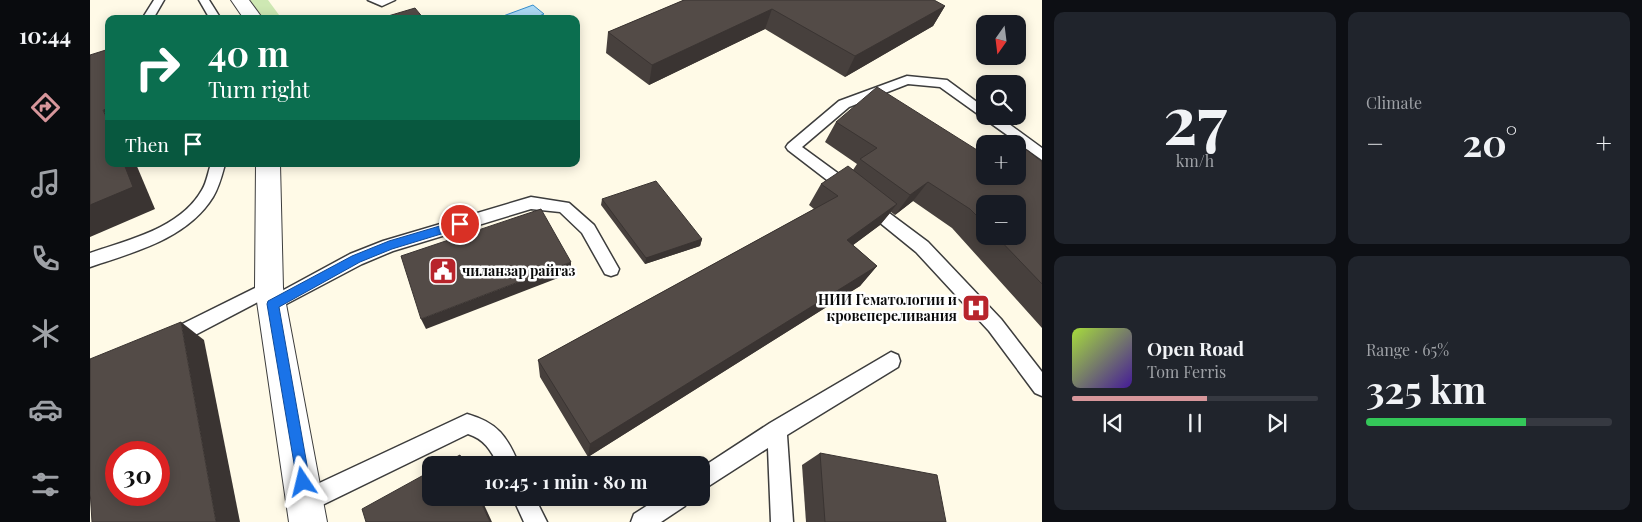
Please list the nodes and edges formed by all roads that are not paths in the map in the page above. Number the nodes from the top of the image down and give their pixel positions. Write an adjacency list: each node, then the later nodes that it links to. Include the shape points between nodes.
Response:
1 (159, 0): 6 (lane)
2 (204, 0): 7 (lane)
3 (240, 0): 8 (street)
4 (373, 0): 5 (lane, via 382,3)
5 (390, 0)
6 (150, 15)
7 (213, 15)
8 (251, 15)
9 (976, 107): 19 (lane, via 943,83 907,80 844,104 793,146 922,247 995,325)
10 (1001, 125): 11 (lane)
11 (1042, 155)
12 (217, 167): 14 (lane, via 208,193 195,210 163,233)
13 (268, 167): 16 (street)
14 (90, 260)
15 (611, 270): 16 (lane, via 588,229 564,207 531,203 389,246)
16 (271, 296): 17 (lane); 25 (street)
17 (158, 345)
18 (892, 361): 20 (lane)
19 (1042, 387)
20 (777, 430): 22 (lane); 28 (lane)
21 (504, 456): 25 (lane, via 495,437 483,428 467,424)
22 (710, 475)
23 (528, 506): 26 (lane)
24 (666, 506): 27 (lane)
25 (307, 512)
26 (536, 522)
27 (642, 522)
28 (782, 522)

